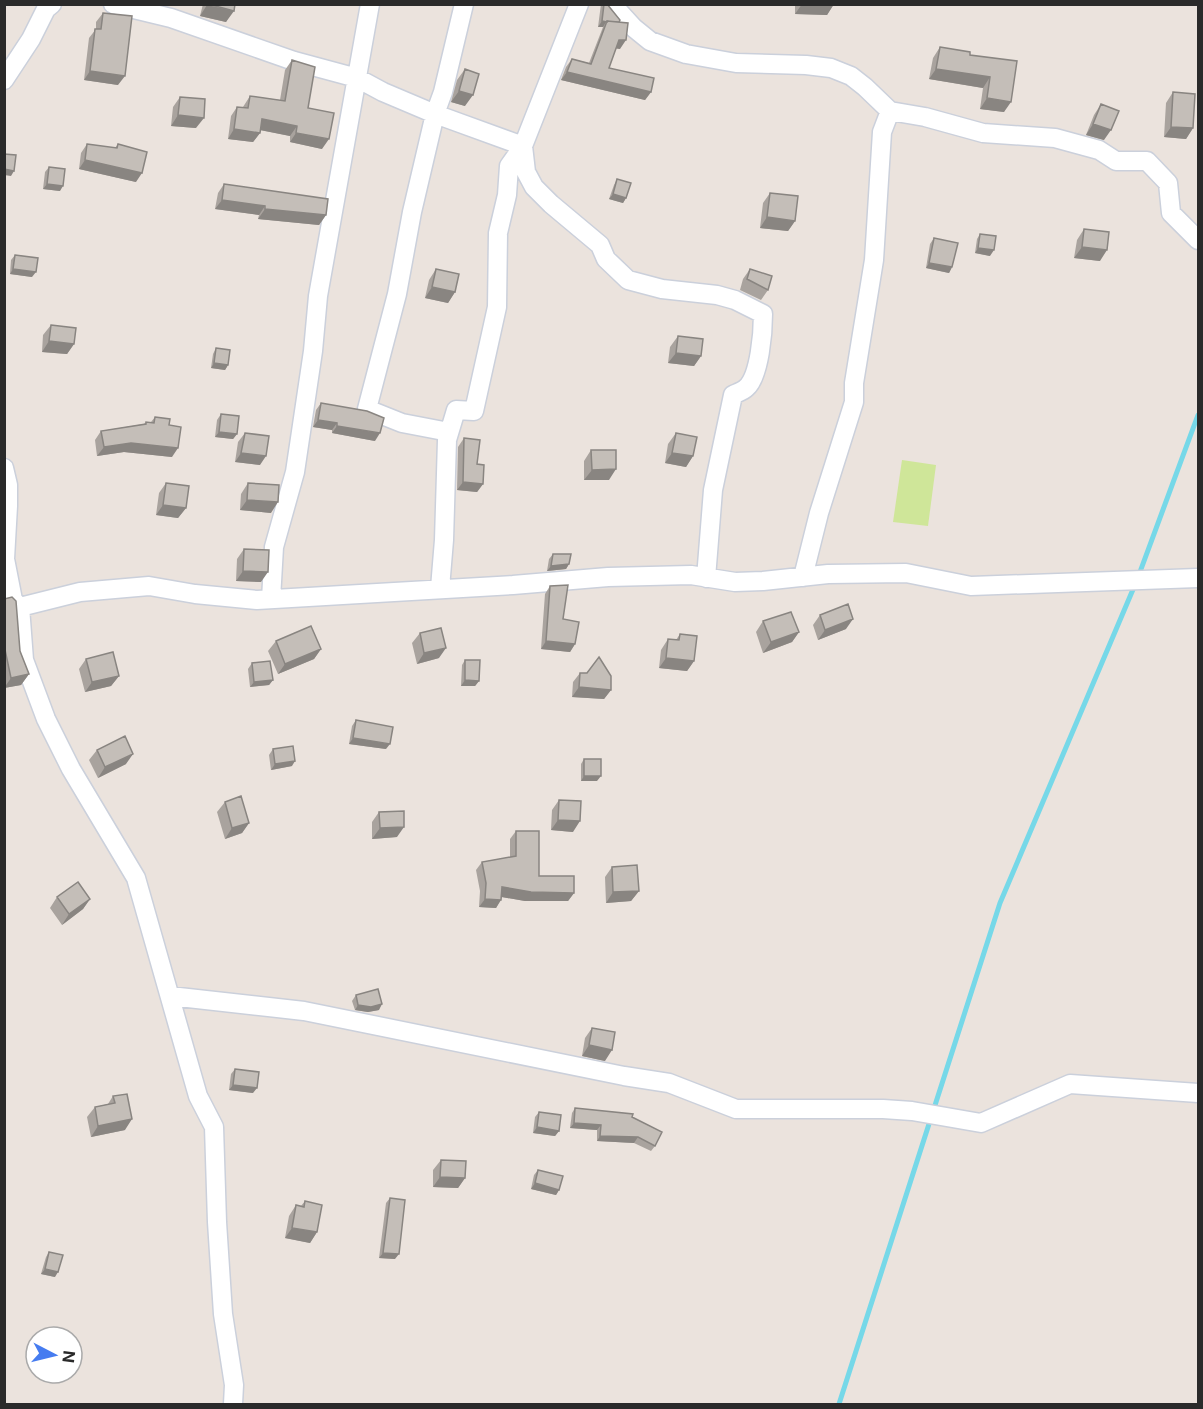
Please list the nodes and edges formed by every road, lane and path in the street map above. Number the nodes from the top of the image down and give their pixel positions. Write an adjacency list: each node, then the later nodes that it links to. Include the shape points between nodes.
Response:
1 (52, 4): 8 (street)
2 (113, 4): 7 (street, via 171,18 294,61)
3 (370, 4): 7 (street)
4 (464, 4): 10 (street)
5 (579, 4): 11 (street)
6 (612, 4): 9 (street, via 650,41 686,54 736,63 831,68 851,76)
7 (357, 78): 10 (street); 19 (street, via 318,296 295,472 274,547)
8 (4, 80)
9 (890, 111): 12 (street, via 983,133 1055,138 1099,150 1116,160 1147,161 1168,183 1171,213); 15 (street, via 882,132 874,260 854,402)
10 (435, 114): 11 (street); 13 (street, via 397,294 367,409 402,423)
11 (523, 146): 13 (street, via 510,166 498,233 497,307 474,411 456,410); 16 (street, via 526,172 534,188 600,245 606,259 628,280 726,298 763,314 762,342 754,372 747,388 733,395 722,443 713,490)
12 (1198, 240)
13 (449, 432): 18 (street)
14 (4, 468): 20 (street, via 8,485 5,559)
15 (803, 577): 16 (street, via 735,582); 17 (street, via 906,573 971,586)
16 (706, 578): 18 (street, via 608,577)
17 (1198, 578)
18 (440, 588): 19 (street)
19 (271, 599): 20 (street, via 139,587)
20 (13, 602): 21 (street, via 24,660 46,720 136,878)
21 (170, 996): 22 (street, via 304,1011 669,1083 736,1109 883,1109 981,1124 1070,1084); 23 (street, via 198,1096 214,1126 223,1314 234,1385)
22 (1198, 1093)
23 (233, 1404)

